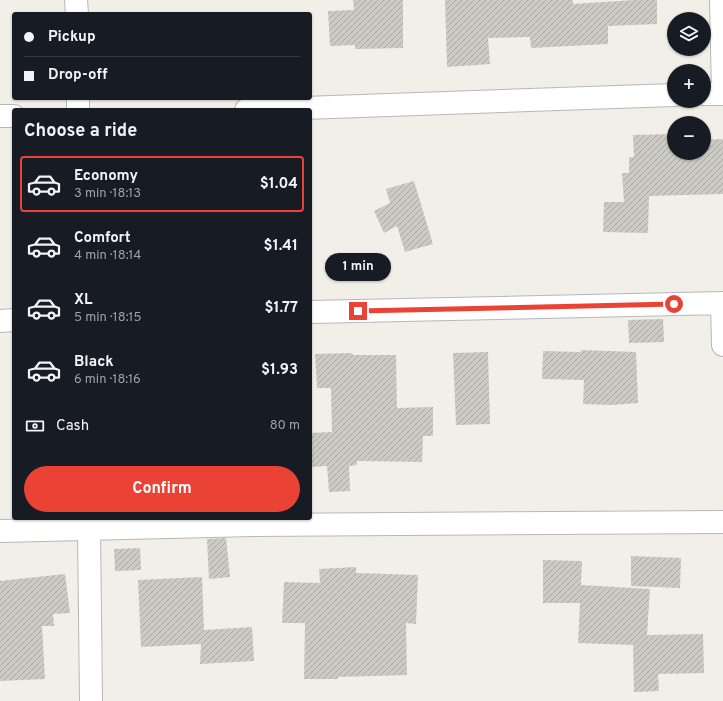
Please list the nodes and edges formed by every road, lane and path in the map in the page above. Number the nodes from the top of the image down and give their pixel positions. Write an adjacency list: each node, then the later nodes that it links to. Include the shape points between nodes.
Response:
1 (76, 0): 3 (street)
2 (721, 0): 5 (street)
3 (76, 12)
4 (711, 94): 5 (street)
5 (723, 94)
6 (667, 96): 7 (street)
7 (307, 108)
8 (0, 116): 9 (street)
9 (12, 116)
10 (722, 303): 11 (street); 14 (street)
11 (312, 312)
12 (12, 320): 13 (street)
13 (0, 321)
14 (723, 345)
15 (253, 522): 16 (street); 17 (street)
16 (723, 522)
17 (89, 529): 18 (street); 19 (street)
18 (0, 531)
19 (91, 701)

